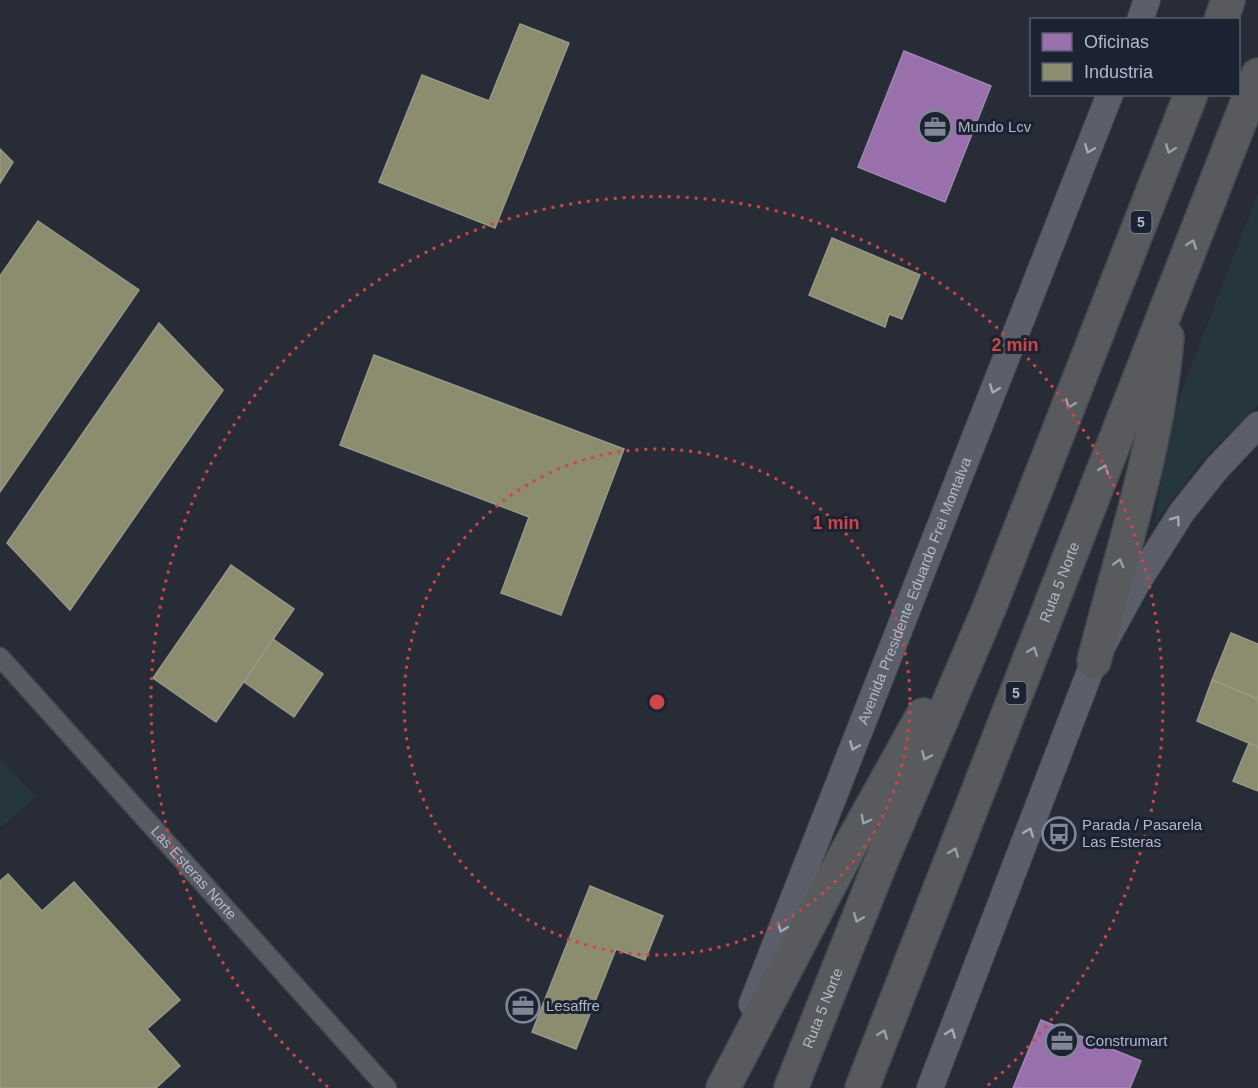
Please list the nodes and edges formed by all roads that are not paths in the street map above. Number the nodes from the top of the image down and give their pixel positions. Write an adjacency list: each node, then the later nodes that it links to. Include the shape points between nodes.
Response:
1 (1147, 0): 3 (main road)
2 (1228, 0): 4 (highway)
3 (1141, 18)
4 (1222, 18)
5 (1258, 75): 8 (highway, Ruta 5 Norte / 5, one-way to 5)
6 (1109, 96): 14 (main road, Avenida Presidente Eduardo Frei Montalva, one-way to 14)
7 (1190, 96): 10 (highway, Ruta 5 Norte / 5, one-way to 10)
8 (1171, 299): 12 (highway, one-way to 8, via 1162,392); 16 (highway, Ruta 5 Norte / 5, one-way to 8)
9 (1258, 425): 12 (main road, one-way to 9, via 1175,522 1218,467)
10 (990, 606): 14 (highway, one-way to 14, via 870,810); 15 (highway, Ruta 5 Norte / 5, one-way to 15, via 880,864)
11 (0, 657): 13 (street, Las Esteras Norte)
12 (1094, 661): 17 (main road, one-way to 12)
13 (387, 1088)
14 (722, 1088)
15 (791, 1088)
16 (862, 1088)
17 (930, 1088)

